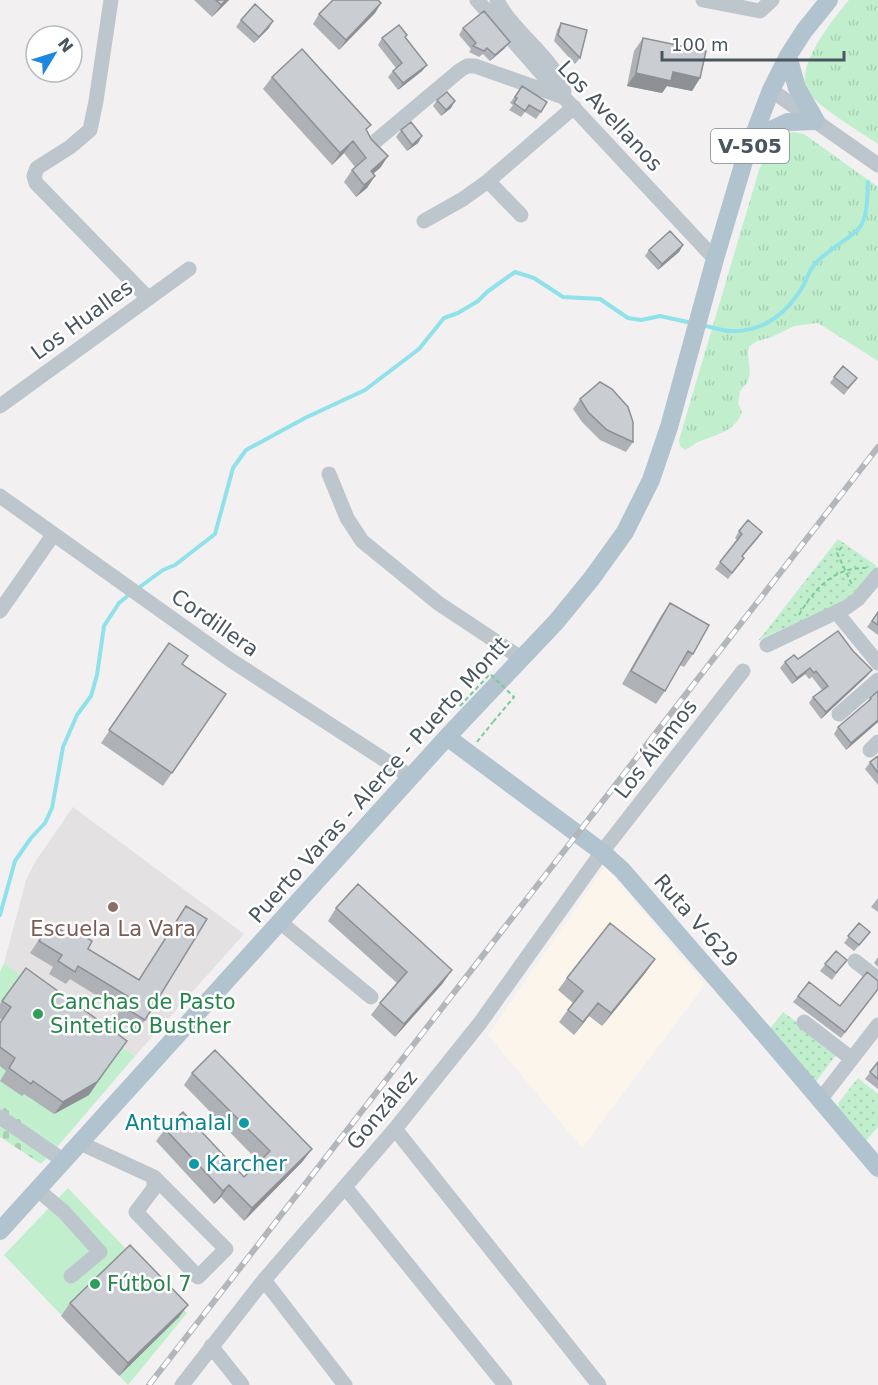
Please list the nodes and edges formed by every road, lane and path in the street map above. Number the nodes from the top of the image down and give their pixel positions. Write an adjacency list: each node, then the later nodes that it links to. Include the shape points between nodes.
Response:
1 (111, 0): 19 (street, via 90,130 37,168 34,176 36,183)
2 (477, 0): 9 (street, Los Avellanos)
3 (497, 0): 9 (street, via 562,80)
4 (772, 0): 6 (street, via 760,11)
5 (829, 0): 7 (main road, V-505)
6 (709, 1)
7 (788, 56): 8 (main road, V-505); 10 (main road, via 797,88)
8 (771, 90): 10 (street); 11 (main road, V-505)
9 (570, 102): 12 (street, via 467,66); 14 (street); 17 (street, Los Avellanos)
10 (816, 121): 11 (main road, via 788,122); 13 (street)
11 (752, 139): 17 (main road, V-505)
12 (371, 145)
13 (878, 165)
14 (488, 181): 15 (street); 16 (street)
15 (521, 215)
16 (423, 221)
17 (715, 259): 32 (main road, Puerto Varas - Alerce - Puerto Montt / V-505, via 651,480 625,532 592,578)
18 (189, 269): 19 (street, Los Hualles)
19 (148, 298): 20 (street, Los Hualles)
20 (0, 406)
21 (329, 474): 32 (street, via 347,518 367,546 438,603)
22 (0, 496): 23 (street, Cordillera)
23 (53, 535): 28 (street); 40 (street, Cordillera, via 229,659)
24 (842, 547): 25 (path, via 837,553)
25 (845, 571): 26 (path); 27 (path); 30 (path, via 819,586 798,616)
26 (873, 571): 27 (street)
27 (858, 598): 29 (street)
28 (0, 611)
29 (837, 613): 30 (street); 33 (street)
30 (794, 630): 31 (street)
31 (766, 645)
32 (521, 658): 38 (main road, Puerto Varas - Alerce - Puerto Montt)
33 (878, 663)
34 (743, 671): 41 (street, Los Álamos)
35 (878, 680): 37 (street)
36 (460, 706): 39 (path, bridge, via 490,674 514,697)
37 (839, 714)
38 (447, 737): 39 (main road, Ruta V-629); 40 (main road, Puerto Varas - Alerce - Puerto Montt)
39 (468, 753): 41 (main road, Ruta V-629)
40 (411, 777): 42 (main road, Puerto Varas - Alerce - Puerto Montt)
41 (602, 852): 49 (main road, Ruta V-629, via 622,870); 51 (street, González, via 480,1023)
42 (280, 922): 45 (street); 52 (main road, Puerto Varas - Alerce - Puerto Montt)
43 (855, 961): 44 (street)
44 (878, 979)
45 (371, 998)
46 (804, 1022): 48 (street)
47 (878, 1025): 48 (street)
48 (852, 1059): 49 (street)
49 (820, 1100): 54 (main road, Ruta V-629)
50 (0, 1117): 53 (street)
51 (395, 1129): 56 (street, González); 66 (street)
52 (80, 1143): 53 (main road, Puerto Varas - Alerce - Puerto Montt); 55 (street)
53 (63, 1161): 57 (main road, Puerto Varas - Alerce - Puerto Montt)
54 (878, 1168)
55 (154, 1177): 55 (street, via 154,1188 136,1212 198,1277 226,1249)
56 (345, 1187): 60 (street, González); 65 (street)
57 (38, 1190): 58 (main road, Puerto Varas - Alerce - Puerto Montt); 59 (street, via 100,1252)
58 (0, 1231)
59 (71, 1276)
60 (264, 1280): 61 (street, González); 64 (street)
61 (211, 1346): 62 (street, González); 63 (street)
62 (186, 1383)
63 (243, 1385)
64 (345, 1385)
65 (505, 1385)
66 (599, 1385)

